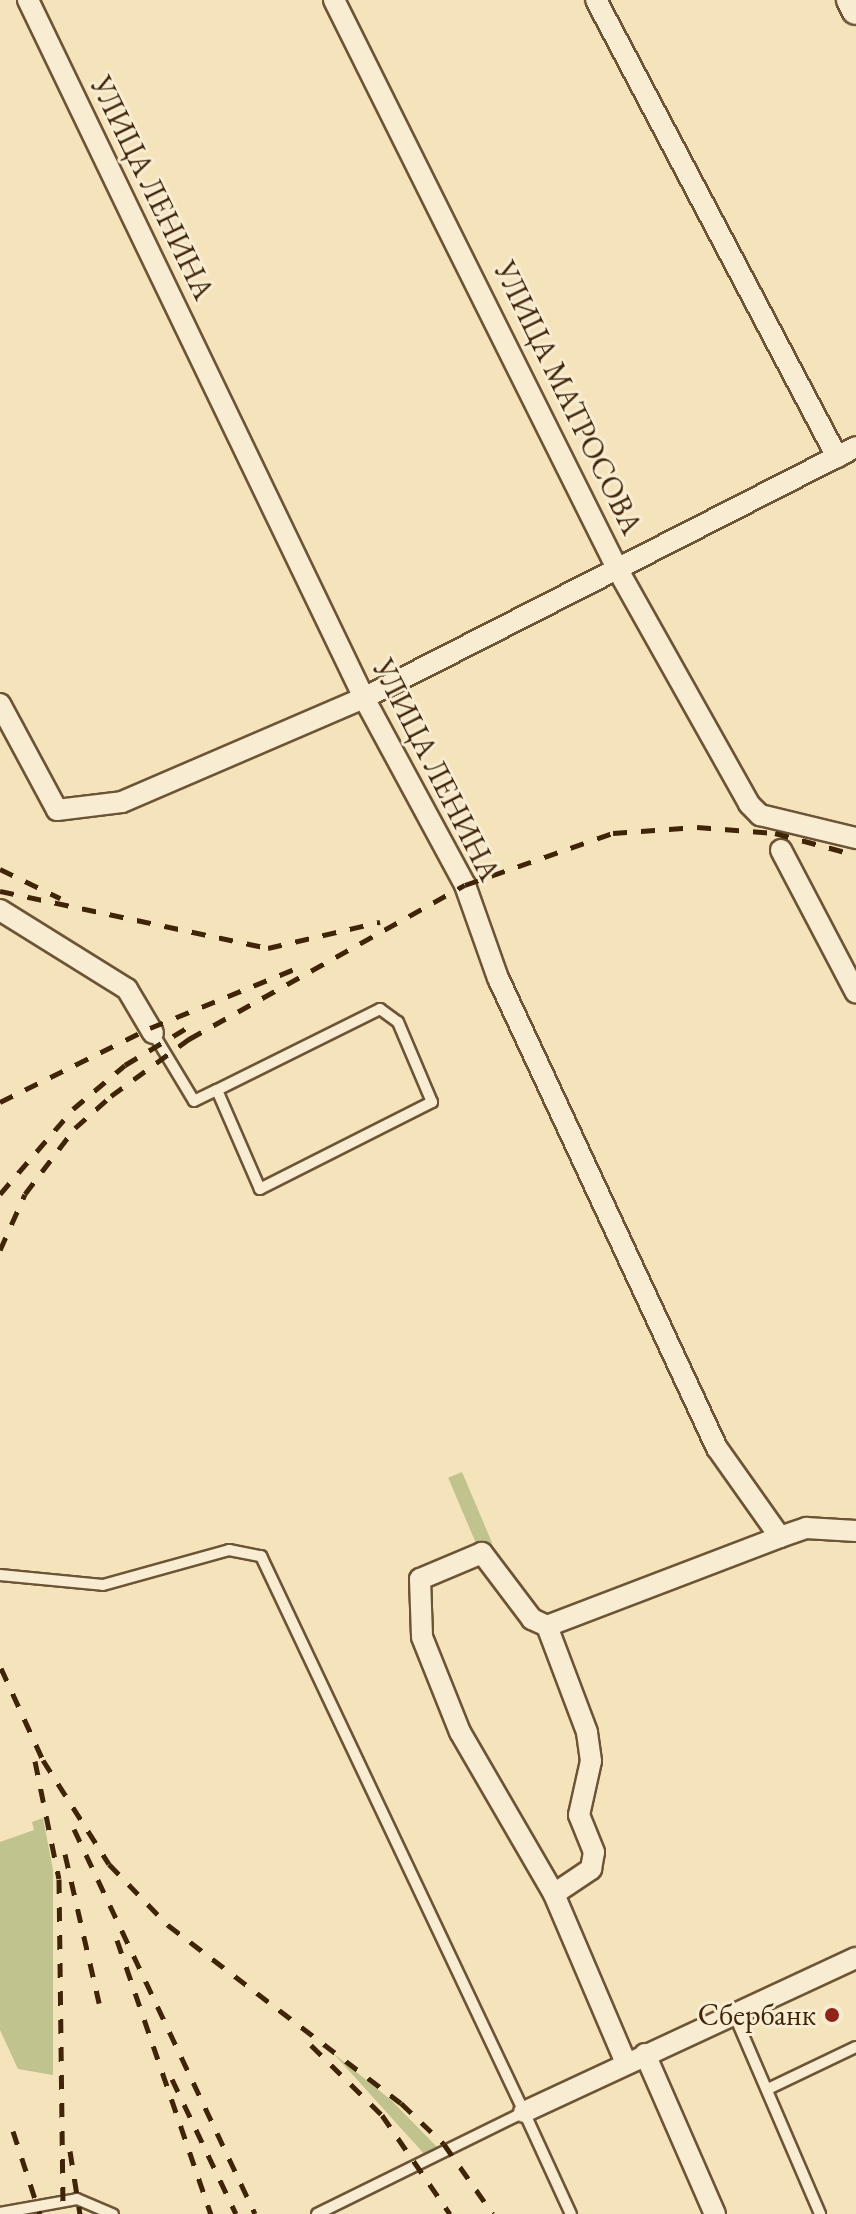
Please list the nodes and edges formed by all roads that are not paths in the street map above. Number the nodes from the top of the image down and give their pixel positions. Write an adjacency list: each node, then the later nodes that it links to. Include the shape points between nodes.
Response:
1 (28, 0): 9 (street, УЛИЦА ЛЕНИНА)
2 (334, 0): 8 (street, УЛИЦА МАТРОСОВА)
3 (596, 0): 7 (street)
4 (851, 0): 5 (main road)
5 (856, 10)
6 (856, 447): 7 (street)
7 (837, 457): 8 (street)
8 (619, 572): 9 (street); 11 (street, УЛИЦА МАТРОСОВА, via 760,815)
9 (364, 698): 10 (street, via 122,802 57,810); 18 (street, УЛИЦА ЛЕНИНА, via 465,885 498,978 717,1448)
10 (0, 704)
11 (856, 838)
12 (781, 850): 14 (street)
13 (0, 910): 15 (street, via 127,989)
14 (856, 993)
15 (153, 1033): 16 (lane, via 194,1101)
16 (217, 1090): 16 (lane, via 380,1009 398,1022 432,1102 260,1189)
17 (856, 1531): 18 (street, via 806,1528)
18 (780, 1537): 20 (street)
19 (0, 1575): 27 (lane, via 103,1585 229,1550 261,1556)
20 (547, 1626): 21 (street, via 587,1732 591,1761 579,1815 594,1852 591,1869); 21 (street, via 532,1619 482,1553 420,1579 422,1637 460,1732)
21 (554, 1894): 25 (street)
22 (856, 1958): 23 (street)
23 (734, 2014): 25 (street); 26 (lane)
24 (856, 2047): 26 (lane)
25 (636, 2058): 27 (street); 33 (street)
26 (770, 2088): 34 (lane)
27 (524, 2112): 31 (lane); 32 (lane)
28 (0, 2200): 29 (lane)
29 (3, 2212): 30 (lane, via 77,2199)
30 (113, 2214)
31 (317, 2214)
32 (571, 2214)
33 (715, 2214)
34 (820, 2214)

